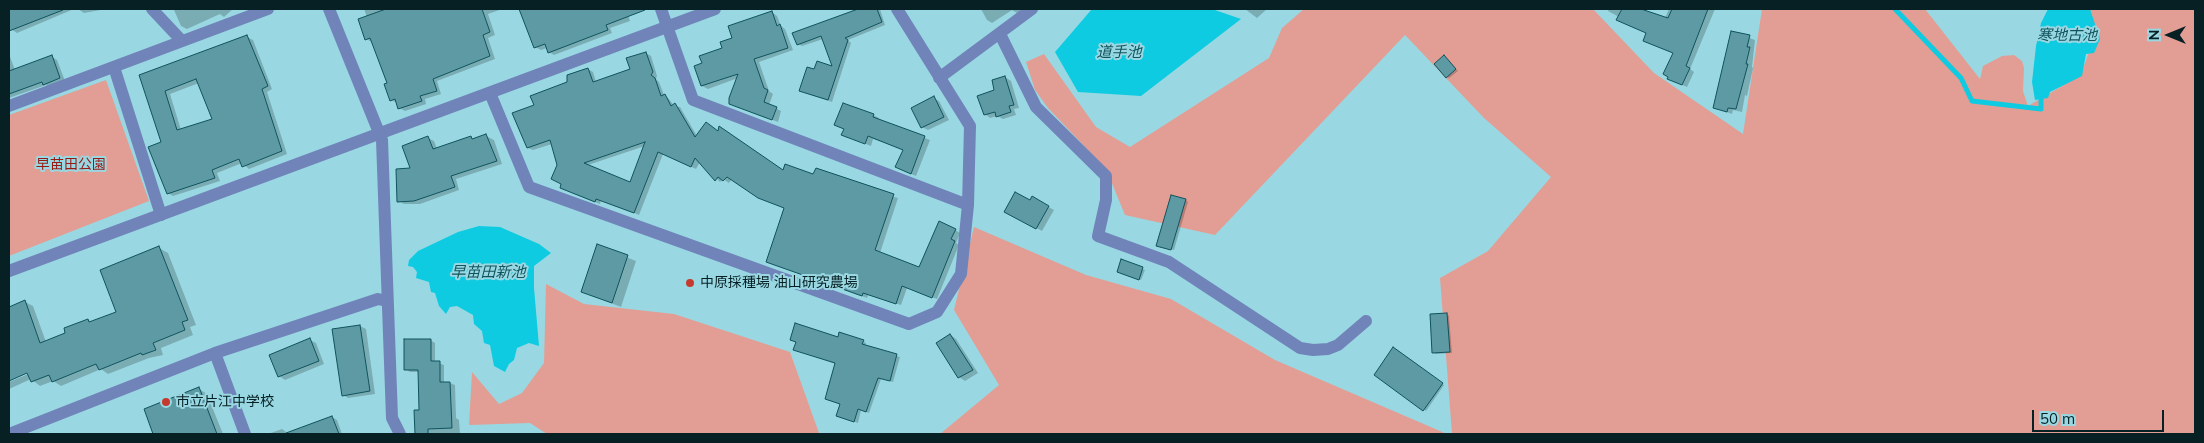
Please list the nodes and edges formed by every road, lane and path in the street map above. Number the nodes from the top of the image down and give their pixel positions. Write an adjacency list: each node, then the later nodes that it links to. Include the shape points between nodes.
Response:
1 (152, 9): 10 (street)
2 (268, 9): 10 (street)
3 (329, 9): 15 (street)
4 (661, 9): 8 (street)
5 (715, 9): 8 (street)
6 (897, 9): 12 (street)
7 (1032, 9): 9 (street)
8 (668, 26): 13 (street); 16 (street, via 693,100)
9 (1000, 34): 12 (street); 20 (street, via 1036,107 1106,176 1106,200 1098,236 1169,262 1300,348 1328,349 1338,345)
10 (182, 41): 11 (street)
11 (114, 67): 14 (street); 17 (street)
12 (939, 78): 16 (street, via 970,126)
13 (490, 93): 15 (street); 16 (street, via 529,187 909,324 937,312 961,274)
14 (9, 106)
15 (379, 133): 17 (street); 19 (street, via 382,140)
16 (968, 205)
17 (161, 215): 18 (street)
18 (9, 271)
19 (387, 301): 21 (street, via 378,299); 24 (street, via 392,418)
20 (1366, 321)
21 (215, 353): 22 (street); 23 (street)
22 (9, 434)
23 (245, 434)
24 (400, 434)

